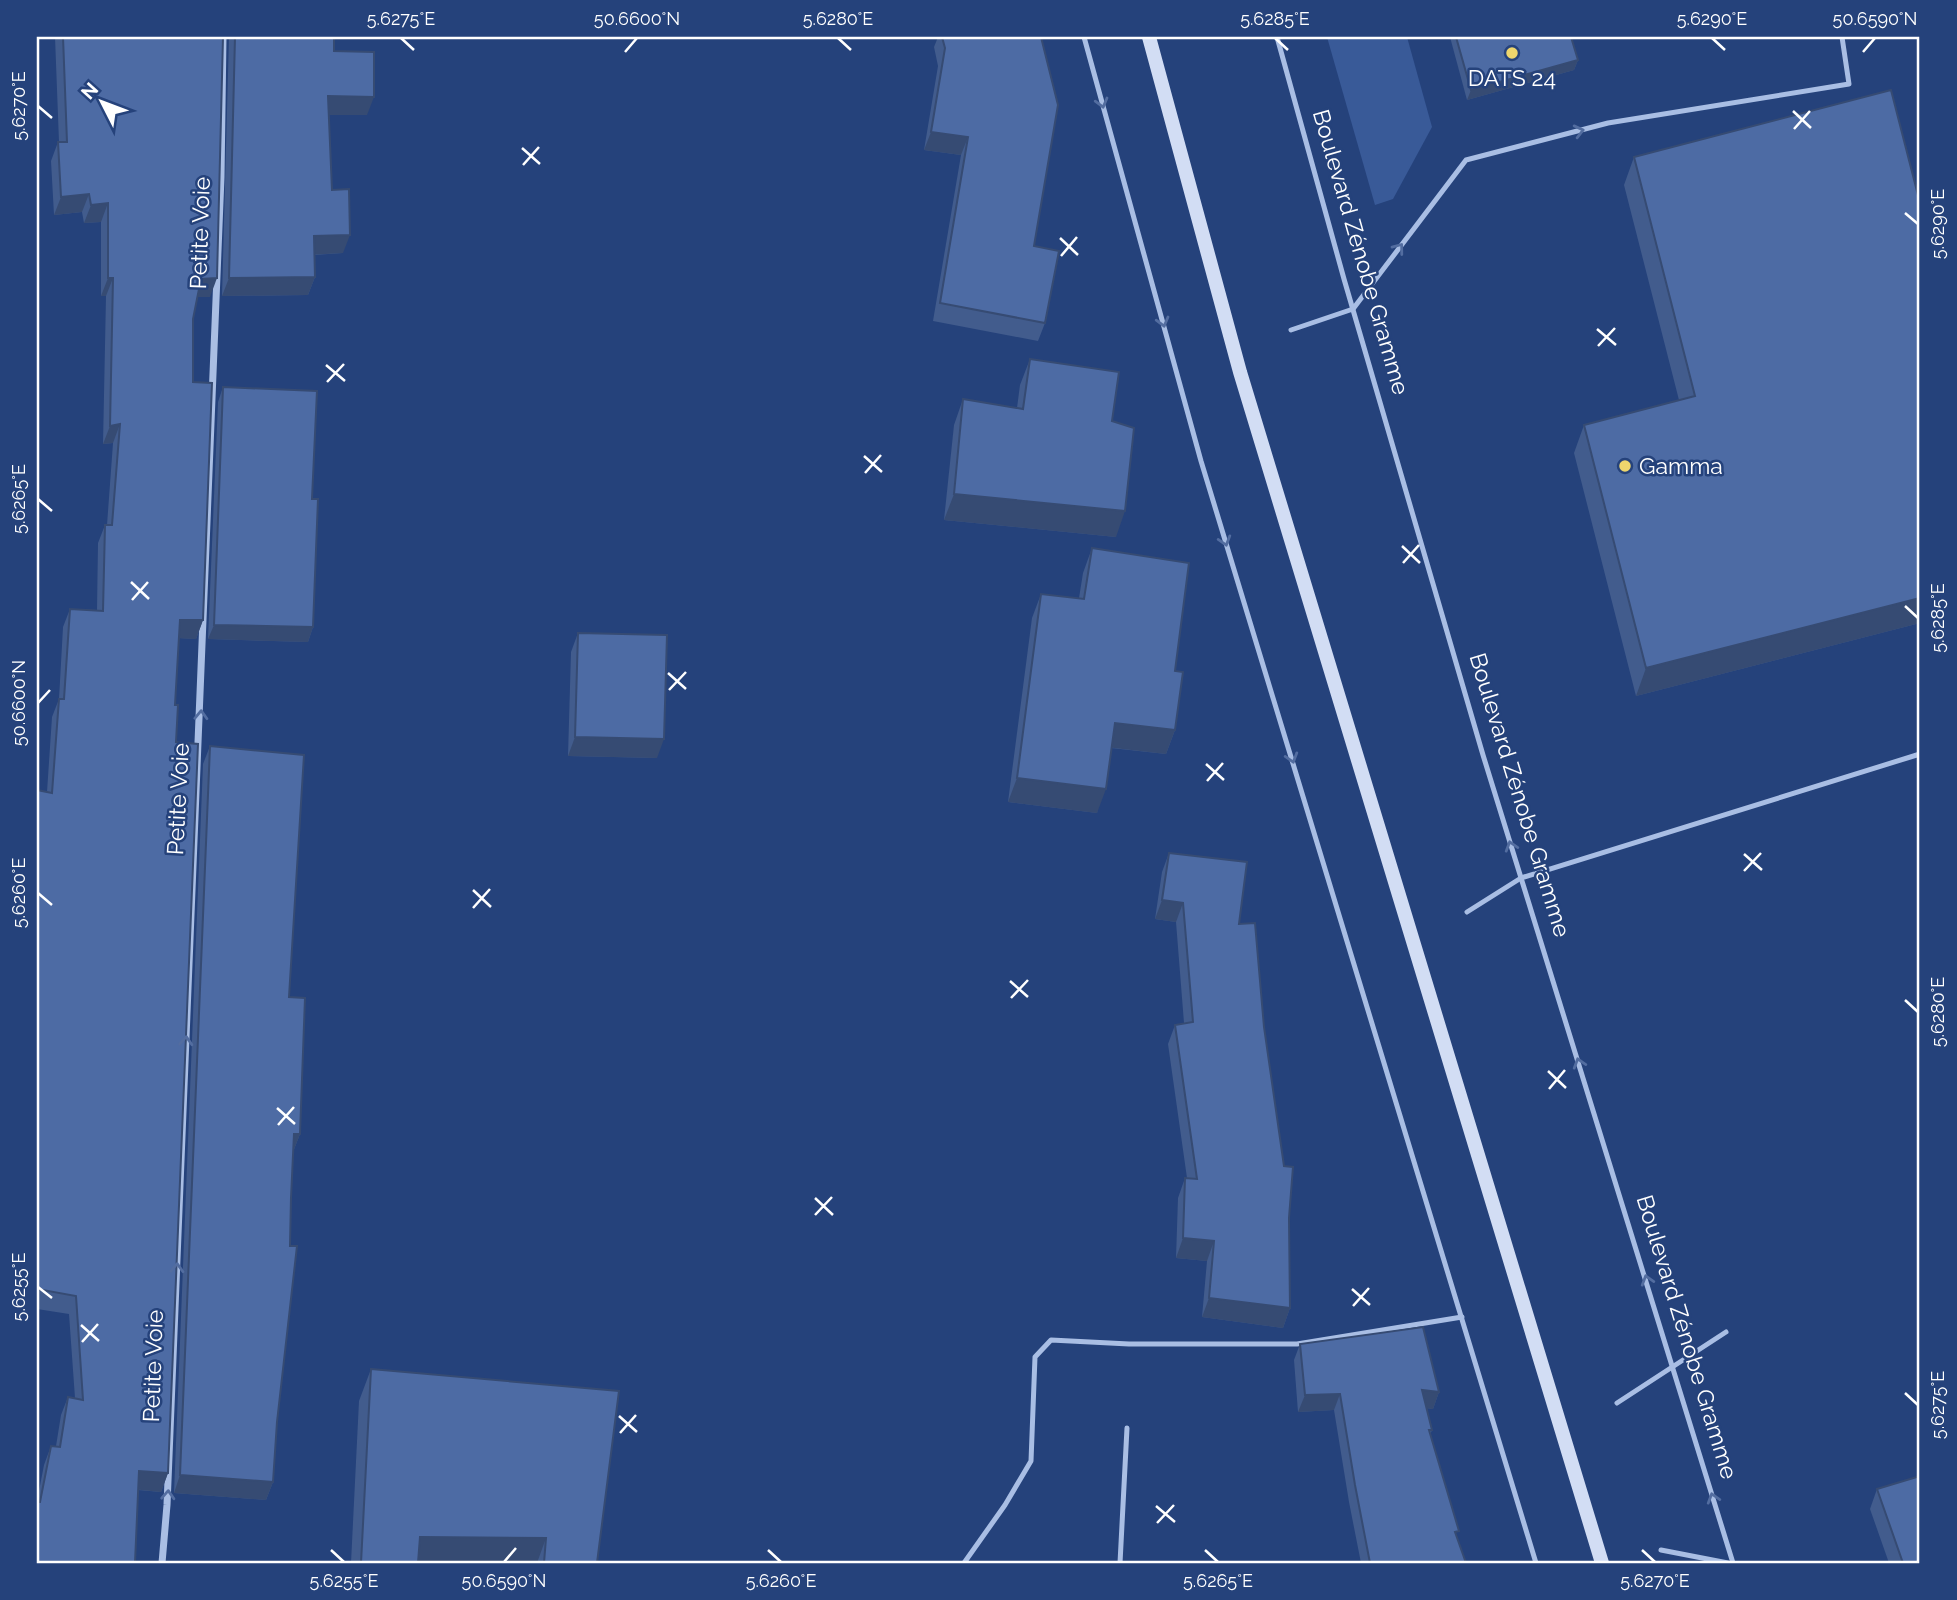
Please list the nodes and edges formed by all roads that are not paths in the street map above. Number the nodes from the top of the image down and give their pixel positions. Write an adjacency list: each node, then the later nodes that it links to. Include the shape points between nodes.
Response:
1 (223, 37): 17 (street, Petite Voie, one-way to 1, via 199,753)
2 (1084, 37): 11 (lane, one-way to 11, via 1201,461)
3 (1149, 37): 21 (main road, via 1244,386)
4 (1277, 37): 6 (lane, Boulevard Zénobe Gramme)
5 (1842, 37): 6 (lane, one-way to 5, via 1466,160 1608,124 1849,84)
6 (1353, 309): 7 (lane); 9 (lane, Boulevard Zénobe Gramme, one-way to 6)
7 (1291, 330)
8 (1920, 754): 9 (lane)
9 (1521, 878): 10 (lane); 13 (lane, Boulevard Zénobe Gramme, one-way to 9)
10 (1467, 912)
11 (1462, 1317): 18 (lane, via 1297,1344 1051,1340 1035,1357 1031,1461); 20 (lane)
12 (1726, 1332): 13 (lane)
13 (1673, 1367): 14 (lane); 22 (lane, Boulevard Zénobe Gramme, one-way to 13)
14 (1617, 1402)
15 (1127, 1428): 19 (lane)
16 (1661, 1550): 22 (lane)
17 (162, 1563)
18 (964, 1563)
19 (1120, 1563)
20 (1536, 1563)
21 (1602, 1563)
22 (1730, 1563)

